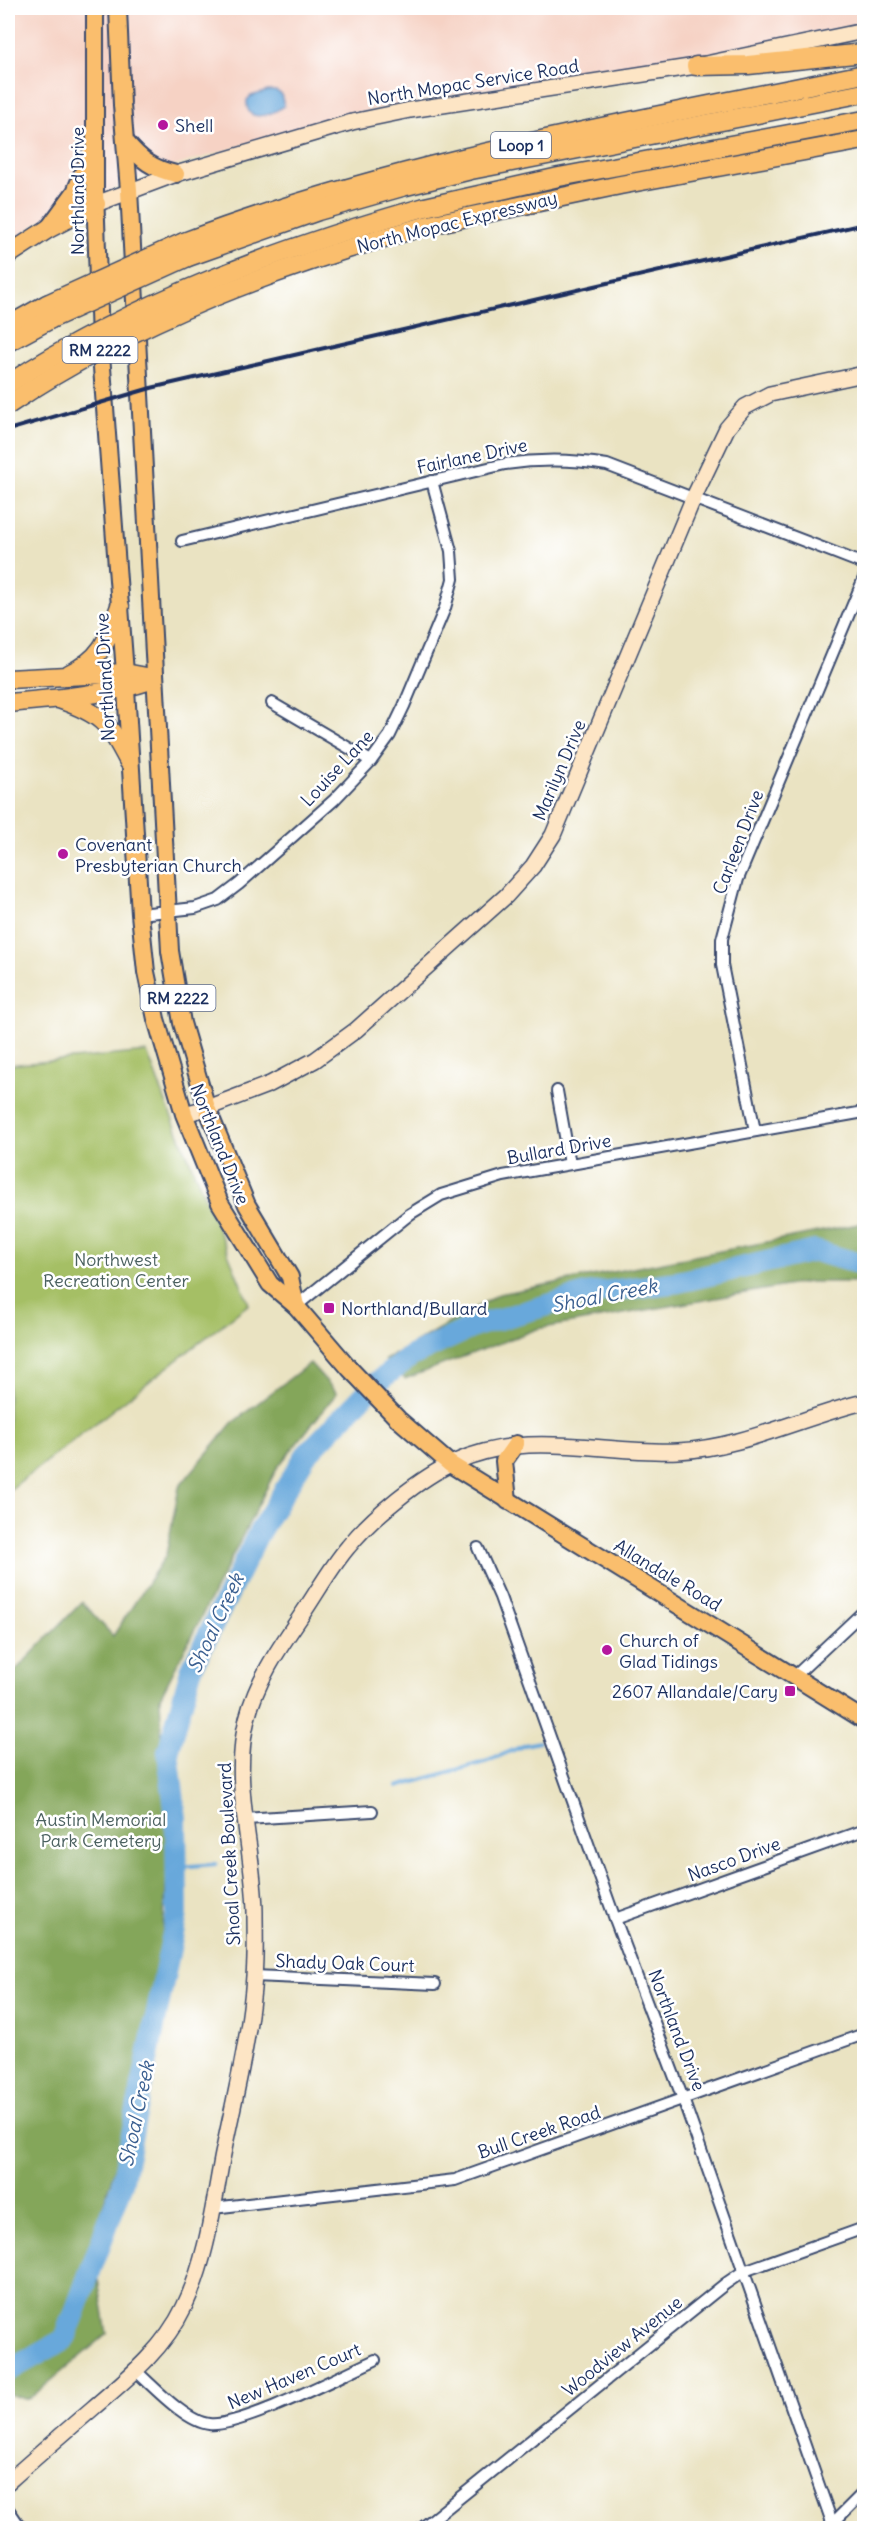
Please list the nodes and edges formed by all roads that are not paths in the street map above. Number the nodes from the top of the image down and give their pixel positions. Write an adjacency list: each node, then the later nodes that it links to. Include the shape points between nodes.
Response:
1 (95, 8): 11 (main road, Northland Drive / RM 2222)
2 (118, 8): 10 (main road, Northland Drive / RM 2222)
3 (864, 31): 5 (street, North Mopac Service Road)
4 (864, 53): 5 (highway, via 748,65)
5 (696, 66): 12 (street, North Mopac Service Road, via 387,115)
6 (864, 74): 17 (highway, Loop 1, via 461,157 317,196)
7 (864, 93): 17 (highway, via 471,170)
8 (864, 120): 15 (highway, via 559,177)
9 (864, 140): 15 (highway, North Mopac Expressway)
10 (126, 142): 12 (main road, via 142,161); 13 (main road, Northland Drive / RM 2222)
11 (95, 144): 14 (main road, Northland Drive / RM 2222); 16 (main road, via 75,192)
12 (176, 174): 13 (street, North Mopac Service Road)
13 (129, 190): 14 (street, North Mopac Service Road); 33 (main road, Northland Drive / RM 2222)
14 (96, 204): 16 (highway); 30 (main road, Northland Drive / RM 2222, via 100,341)
15 (427, 216): 23 (highway, bridge, via 294,248 235,270 118,322); 24 (highway, North Mopac Expressway, bridge, via 186,310 71,366)
16 (48, 229): 18 (highway)
17 (186, 249): 19 (highway, Loop 1, bridge)
18 (8, 255)
19 (49, 312): 20 (highway, Loop 1); 21 (highway)
20 (8, 326)
21 (8, 342)
22 (864, 374): 26 (street, Marilyn Drive, via 770,394 745,408 727,428)
23 (8, 384)
24 (8, 405)
25 (432, 481): 26 (street, Fairlane Drive, via 505,464 575,460 607,465); 27 (street, Fairlane Drive); 38 (street, Louise Lane, via 451,551 453,579 404,706)
26 (693, 499): 28 (street, Fairlane Drive); 43 (street, Marilyn Drive, via 552,835 533,866 506,896 356,1030 270,1084)
27 (182, 541)
28 (864, 564)
29 (864, 578): 46 (street, Carleen Drive, via 738,879 722,939 722,964)
30 (120, 606): 31 (highway, via 95,659); 34 (main road, Northland Drive / RM 2222)
31 (68, 675): 32 (highway); 34 (highway)
32 (8, 679)
33 (154, 679): 34 (highway); 40 (main road, Northland Drive / RM 2222)
34 (125, 681): 35 (highway); 39 (main road, Northland Drive / RM 2222)
35 (57, 699): 36 (highway); 39 (highway, via 104,720)
36 (8, 703)
37 (272, 703): 38 (street)
38 (371, 761): 40 (street, Louise Lane, via 334,800 232,889 210,902)
39 (129, 762): 41 (main road, Northland Drive / RM 2222)
40 (167, 912): 41 (street, Louise Lane); 43 (main road, Northland Drive / RM 2222, via 182,1023)
41 (140, 914): 45 (main road, Northland Drive / RM 2222, via 156,1019)
42 (557, 1091): 47 (street)
43 (207, 1108): 45 (street, Marilyn Drive); 48 (main road, Northland Drive / RM 2222, via 247,1205 290,1277)
44 (864, 1112): 46 (street, Bullard Drive)
45 (184, 1114): 48 (main road, Northland Drive / RM 2222, via 220,1203 270,1284)
46 (754, 1131): 47 (street, Bullard Drive)
47 (570, 1164): 48 (street, Bullard Drive, via 502,1176 441,1195 410,1214)
48 (296, 1306): 51 (main road, Northland Drive / RM 2222, via 398,1419)
49 (864, 1402): 50 (street, Shoal Creek Boulevard, via 739,1441 677,1451)
50 (516, 1444): 51 (street, Shoal Creek Boulevard); 52 (main road, via 504,1461)
51 (450, 1464): 52 (main road, Allandale Road / RM 2222); 58 (street, Shoal Creek Boulevard, via 386,1510 349,1545 274,1654 247,1720 241,1768)
52 (508, 1501): 55 (main road, Allandale Road / RM 2222)
53 (478, 1548): 60 (street, Northland Drive, via 500,1597)
54 (864, 1611): 55 (street)
55 (795, 1676): 56 (main road, Allandale Road / RM 2222)
56 (864, 1720)
57 (372, 1811): 58 (street)
58 (245, 1819): 61 (street, Shoal Creek Boulevard, via 255,1906)
59 (864, 1830): 60 (street, Nasco Drive)
60 (615, 1919): 64 (street, Northland Drive)
61 (254, 1976): 62 (street, Shady Oak Court); 65 (street, Shoal Creek Boulevard)
62 (435, 1984)
63 (864, 2034): 64 (street, Bull Creek Road)
64 (683, 2099): 65 (street, Bull Creek Road, via 455,2180); 67 (street, Northland Drive)
65 (213, 2208): 69 (street, Shoal Creek Boulevard, via 198,2271 183,2309 160,2346)
66 (864, 2228): 67 (street, Woodview Avenue)
67 (744, 2271): 73 (street, Northland Drive); 75 (street, Woodview Avenue)
68 (375, 2360): 69 (street, New Haven Court, via 240,2420 209,2424 186,2414)
69 (136, 2371): 70 (street, Shoal Creek Boulevard)
70 (8, 2482)
71 (864, 2492): 73 (street)
72 (8, 2509): 74 (street)
73 (832, 2527)
74 (21, 2529)
75 (422, 2529)

